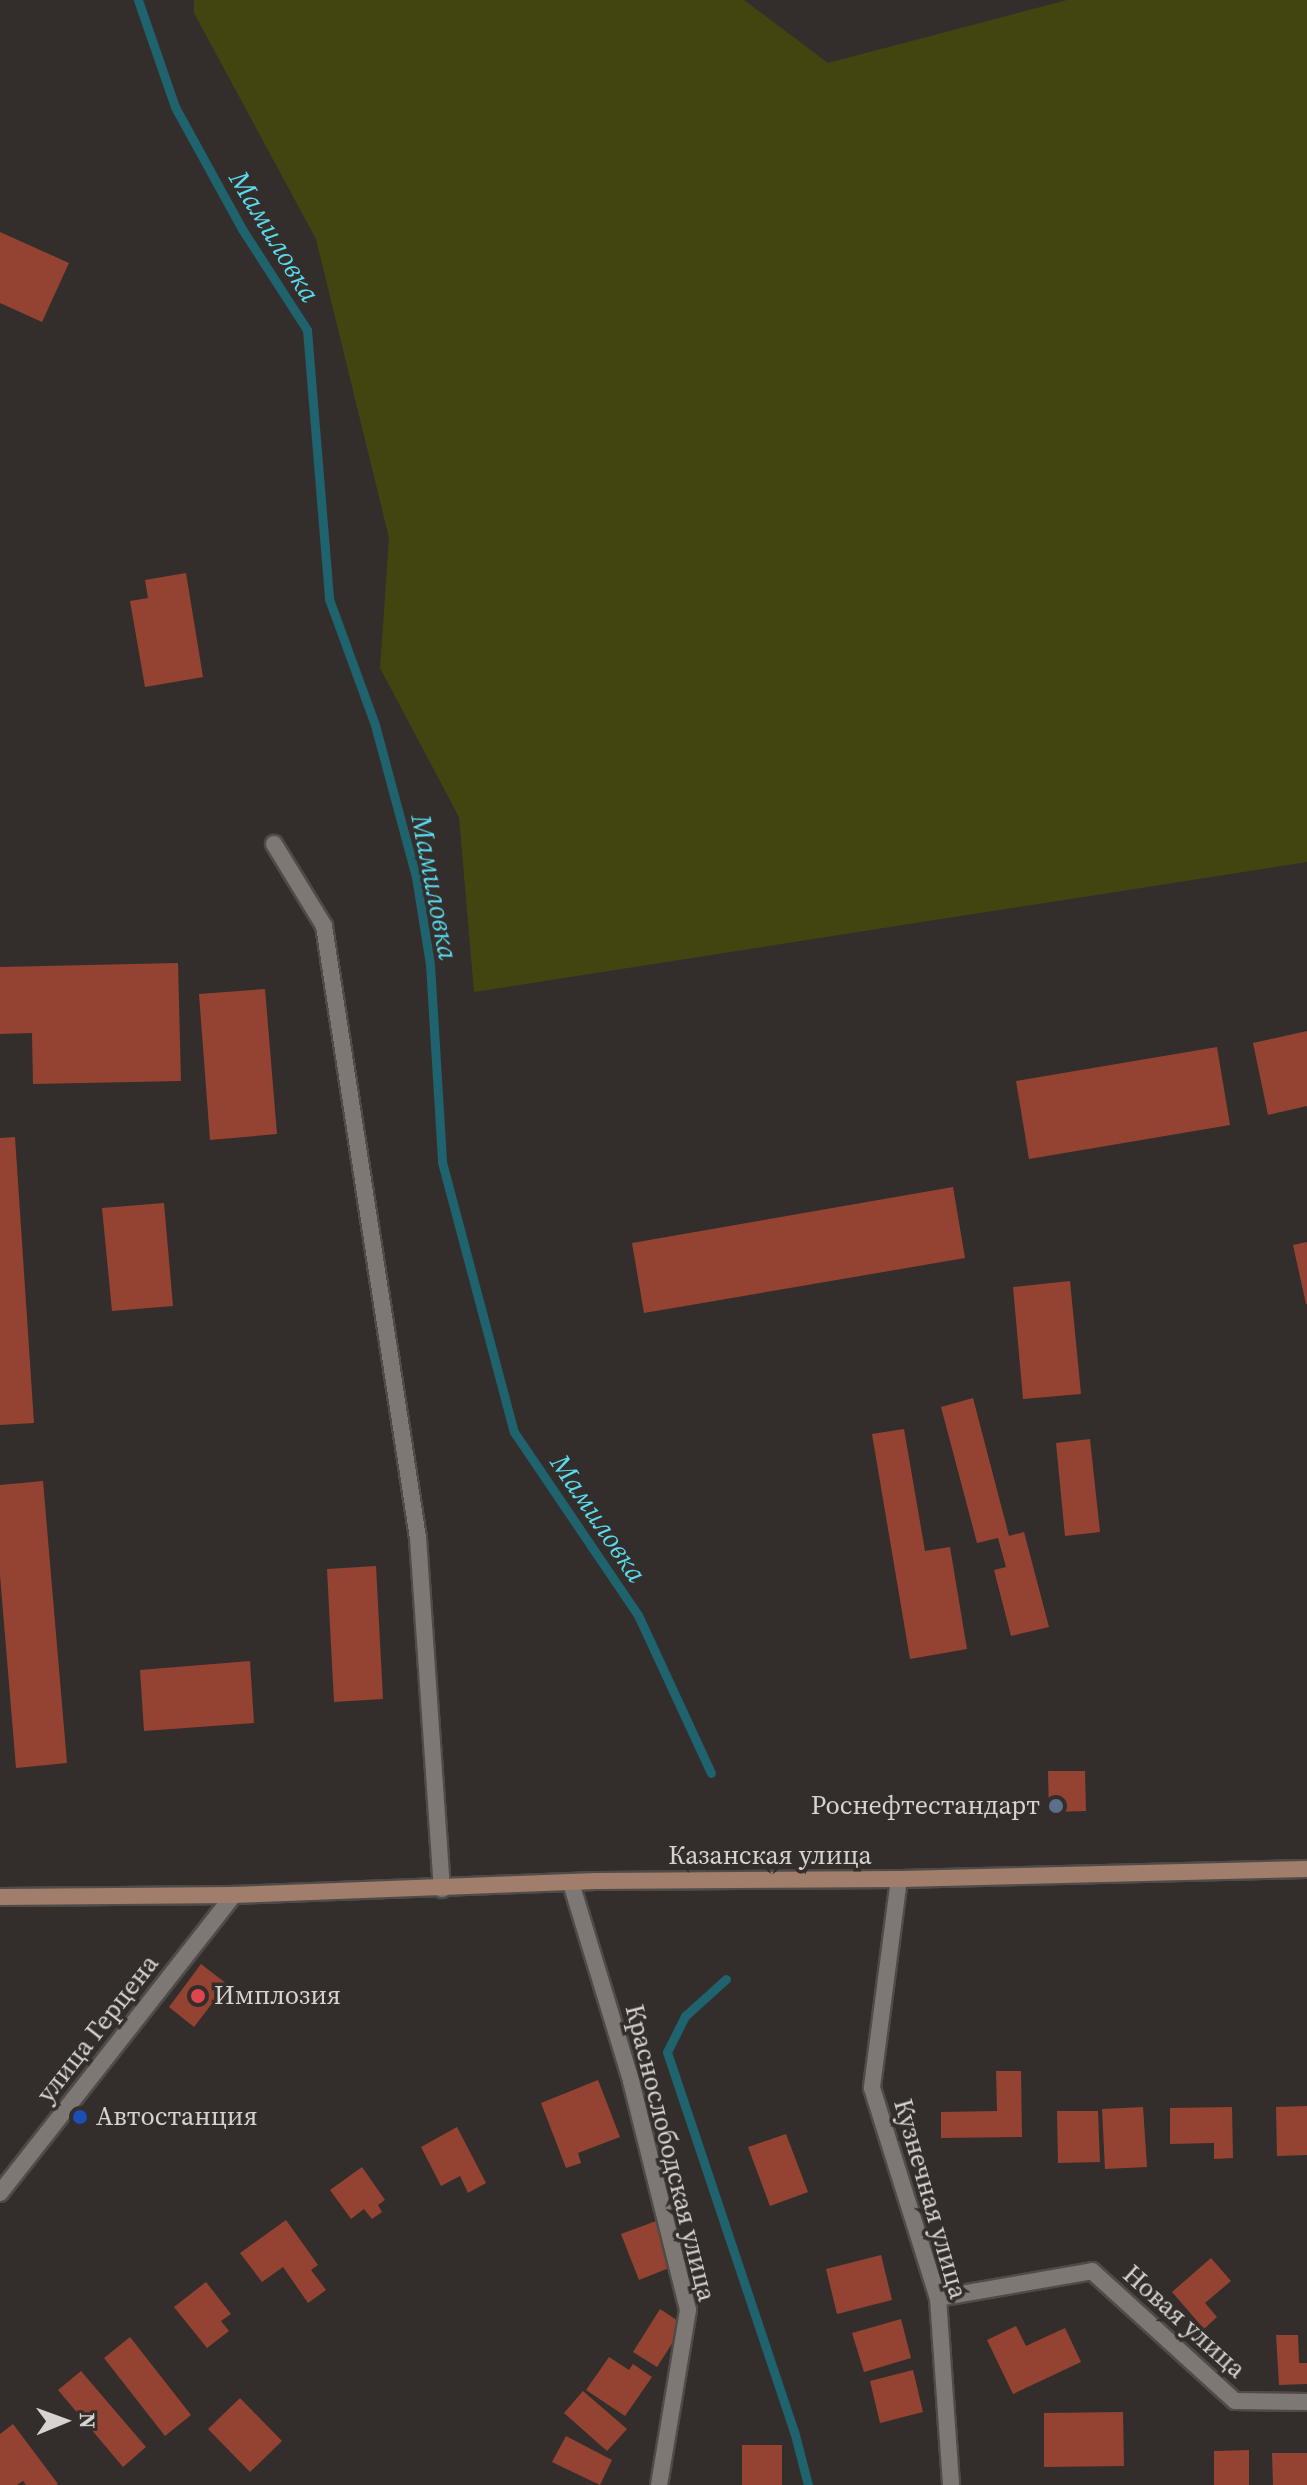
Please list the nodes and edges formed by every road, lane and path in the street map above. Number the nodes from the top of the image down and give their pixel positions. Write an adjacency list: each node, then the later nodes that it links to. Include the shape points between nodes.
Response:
1 (274, 844): 5 (street, via 324,926 418,1538)
2 (1307, 1869): 3 (street, Казанская улица)
3 (899, 1879): 4 (street, Казанская улица); 9 (street, Кузнечная улица, via 872,2088)
4 (571, 1883): 5 (street, Казанская улица); 11 (street, Краснослободская улица, via 631,2081 688,2310)
5 (442, 1889): 6 (street, Казанская улица)
6 (234, 1895): 7 (street, Казанская улица); 8 (street, улица Герцена)
7 (0, 1897)
8 (0, 2193)
9 (938, 2298): 10 (street, Новая улица, via 1092,2271 1235,2401); 12 (street, Кузнечная улица)
10 (1307, 2402)
11 (659, 2485)
12 (951, 2485)

